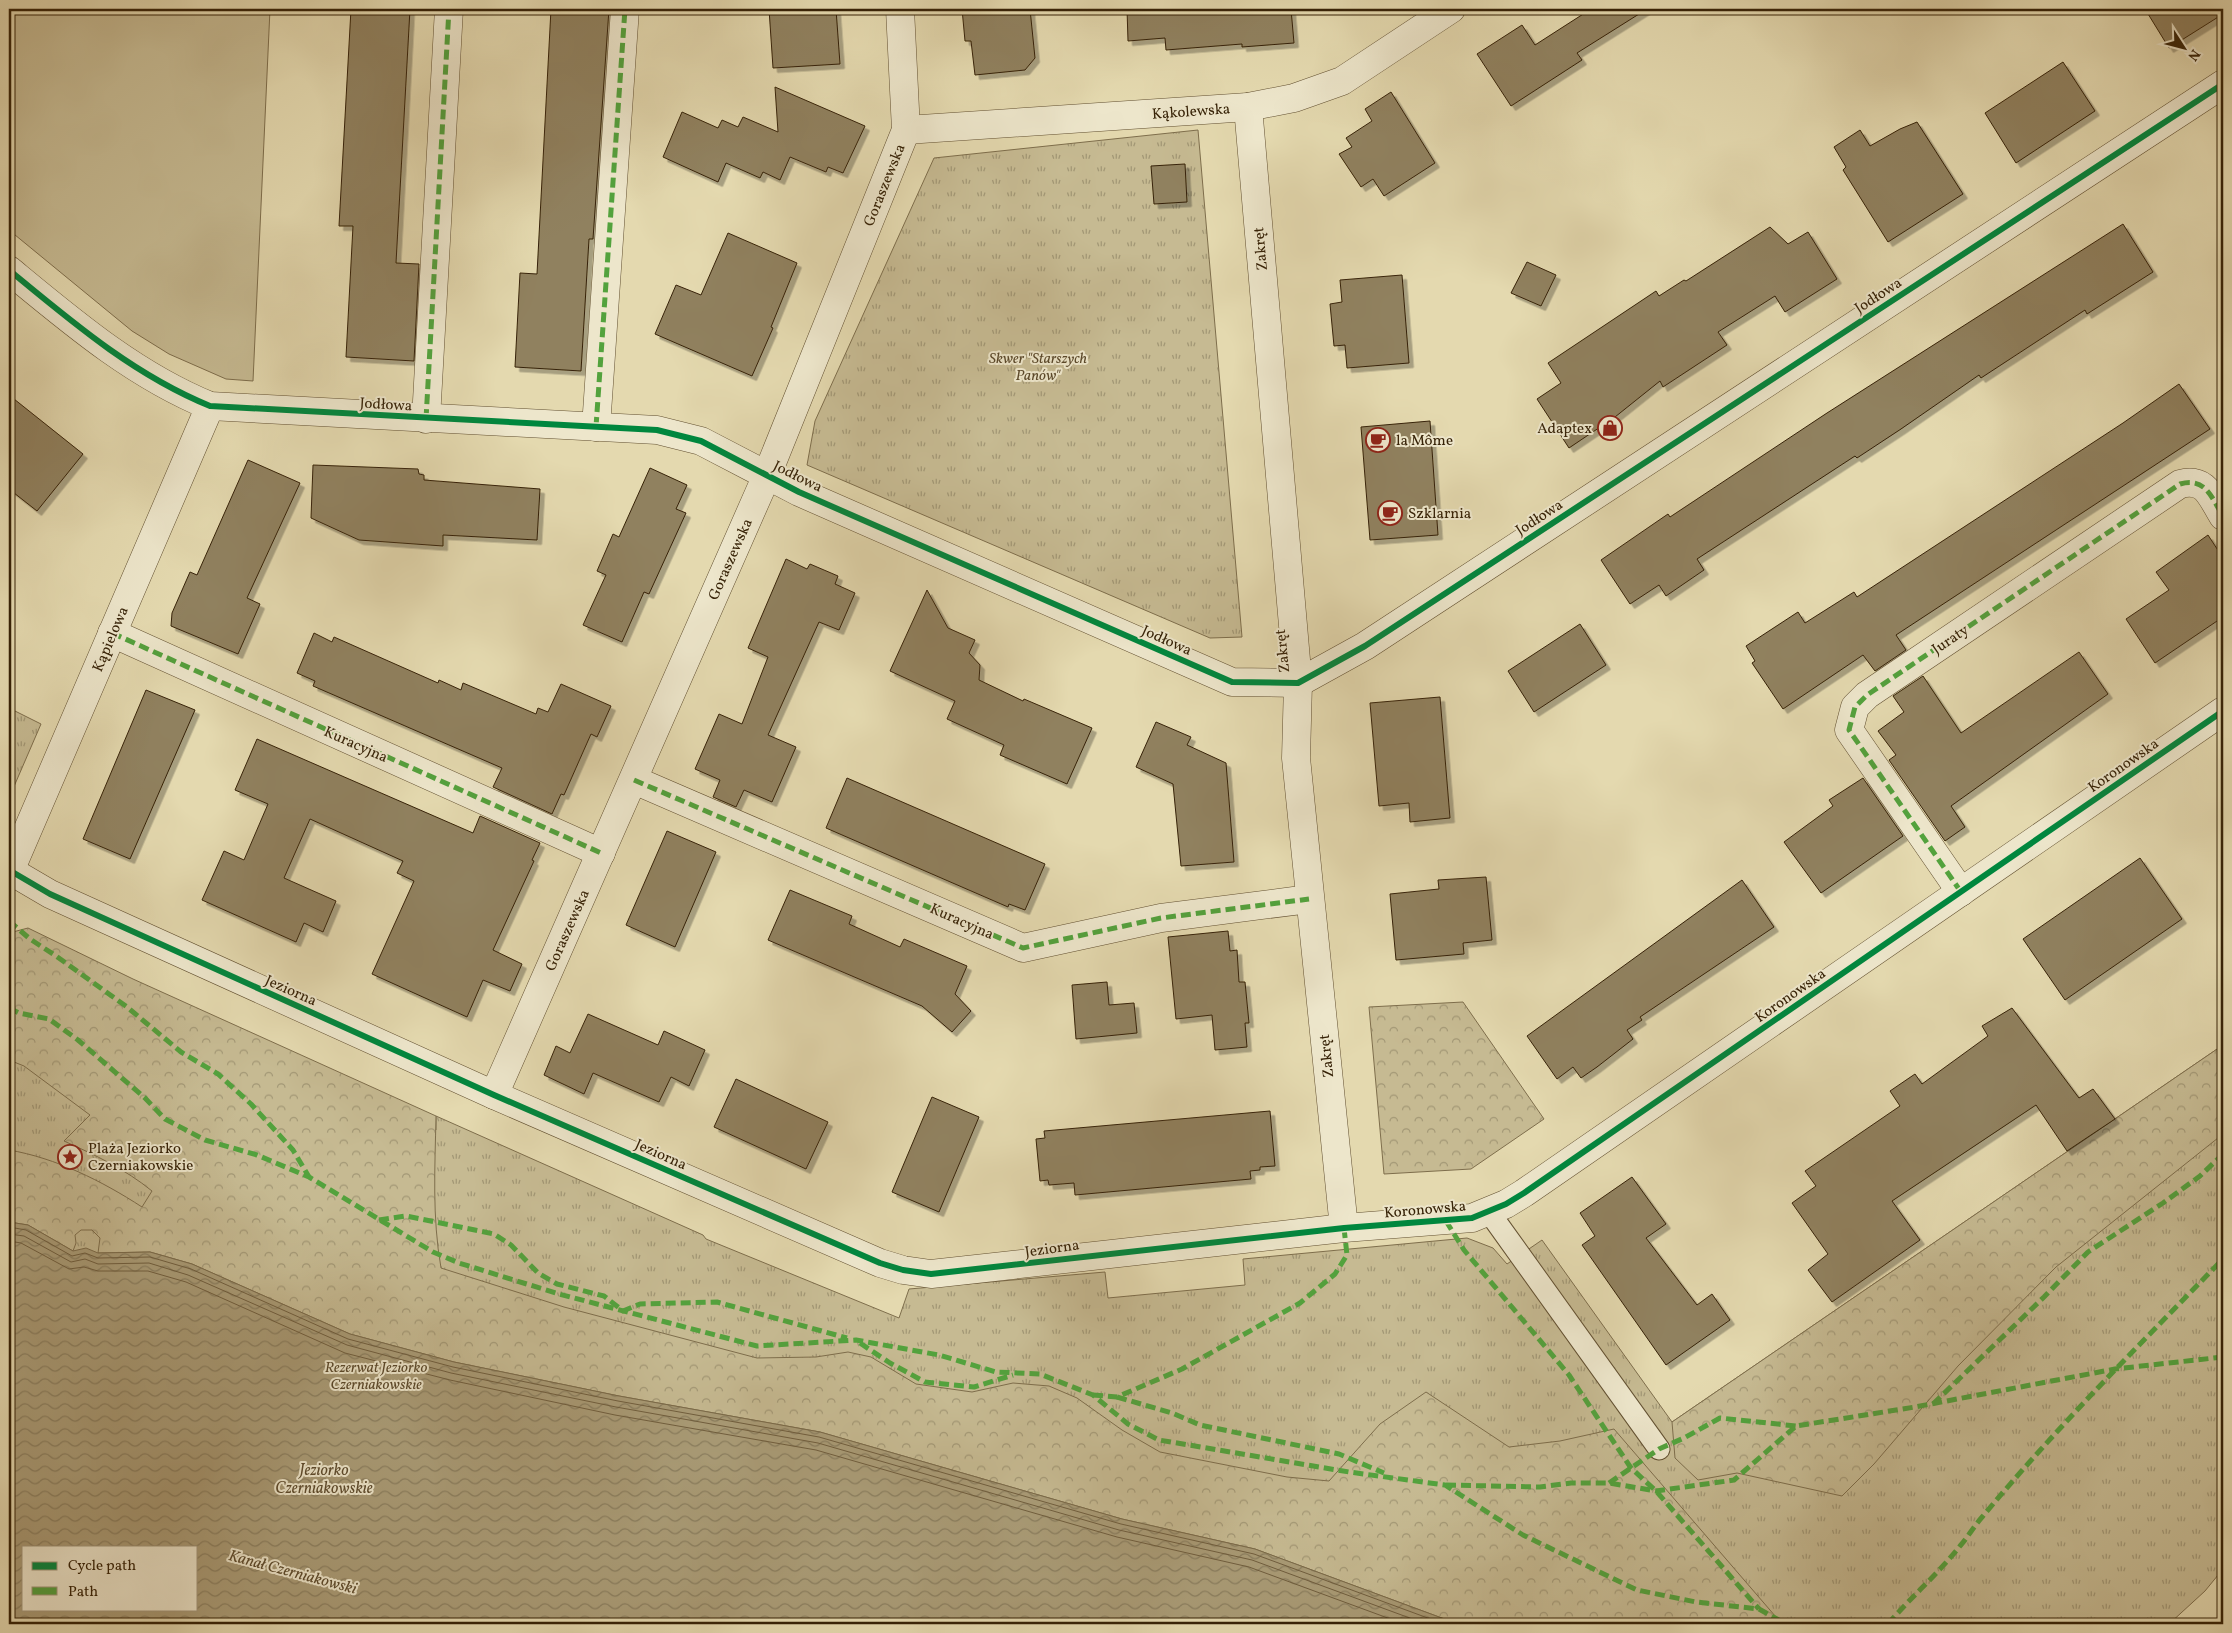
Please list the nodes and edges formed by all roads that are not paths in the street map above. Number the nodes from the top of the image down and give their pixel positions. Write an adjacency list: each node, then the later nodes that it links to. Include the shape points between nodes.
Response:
1 (448, 9): 10 (street)
2 (625, 9): 11 (street)
3 (900, 9): 7 (street, Goraszewska)
4 (1451, 9): 6 (street, Kąkolewska, via 1342,81 1294,98)
5 (2223, 84): 15 (street, Jodłowa, via 1366,646)
6 (1248, 107): 7 (street, Kąkolewska); 15 (street, Zakręt)
7 (906, 130): 12 (street, Goraszewska)
8 (9, 270): 9 (street, Jodłowa, via 140,371)
9 (210, 406): 10 (street, Jodłowa); 14 (street, Kąpielowa)
10 (426, 419): 11 (street, Jodłowa)
11 (596, 427): 12 (street, Jodłowa, via 657,430 701,441)
12 (767, 475): 15 (street, Jodłowa, via 799,492 1232,682); 17 (street, Goraszewska)
13 (2223, 516): 20 (street, Juraty, via 2198,482 2180,484 1867,695 1855,707 1849,730)
14 (112, 633): 18 (street, Kuracyjna); 19 (street, Kąpielowa)
15 (1298, 683): 21 (street, Zakręt, via 1296,758)
16 (2223, 711): 20 (street, Koronowska)
17 (634, 780): 18 (street, Goraszewska); 21 (street, Kuracyjna, via 1023,948 1161,918)
18 (601, 853): 22 (street, Goraszewska)
19 (10, 871): 22 (street, Jeziorna, via 59,898)
20 (1961, 892): 23 (street, Koronowska, via 1532,1188)
21 (1309, 899): 24 (street, Zakręt)
22 (494, 1094): 24 (street, Jeziorna, via 880,1263 903,1270 931,1274)
23 (1489, 1212): 24 (street, Koronowska, via 1446,1222); 25 (lane)
24 (1344, 1228)
25 (1659, 1449)

